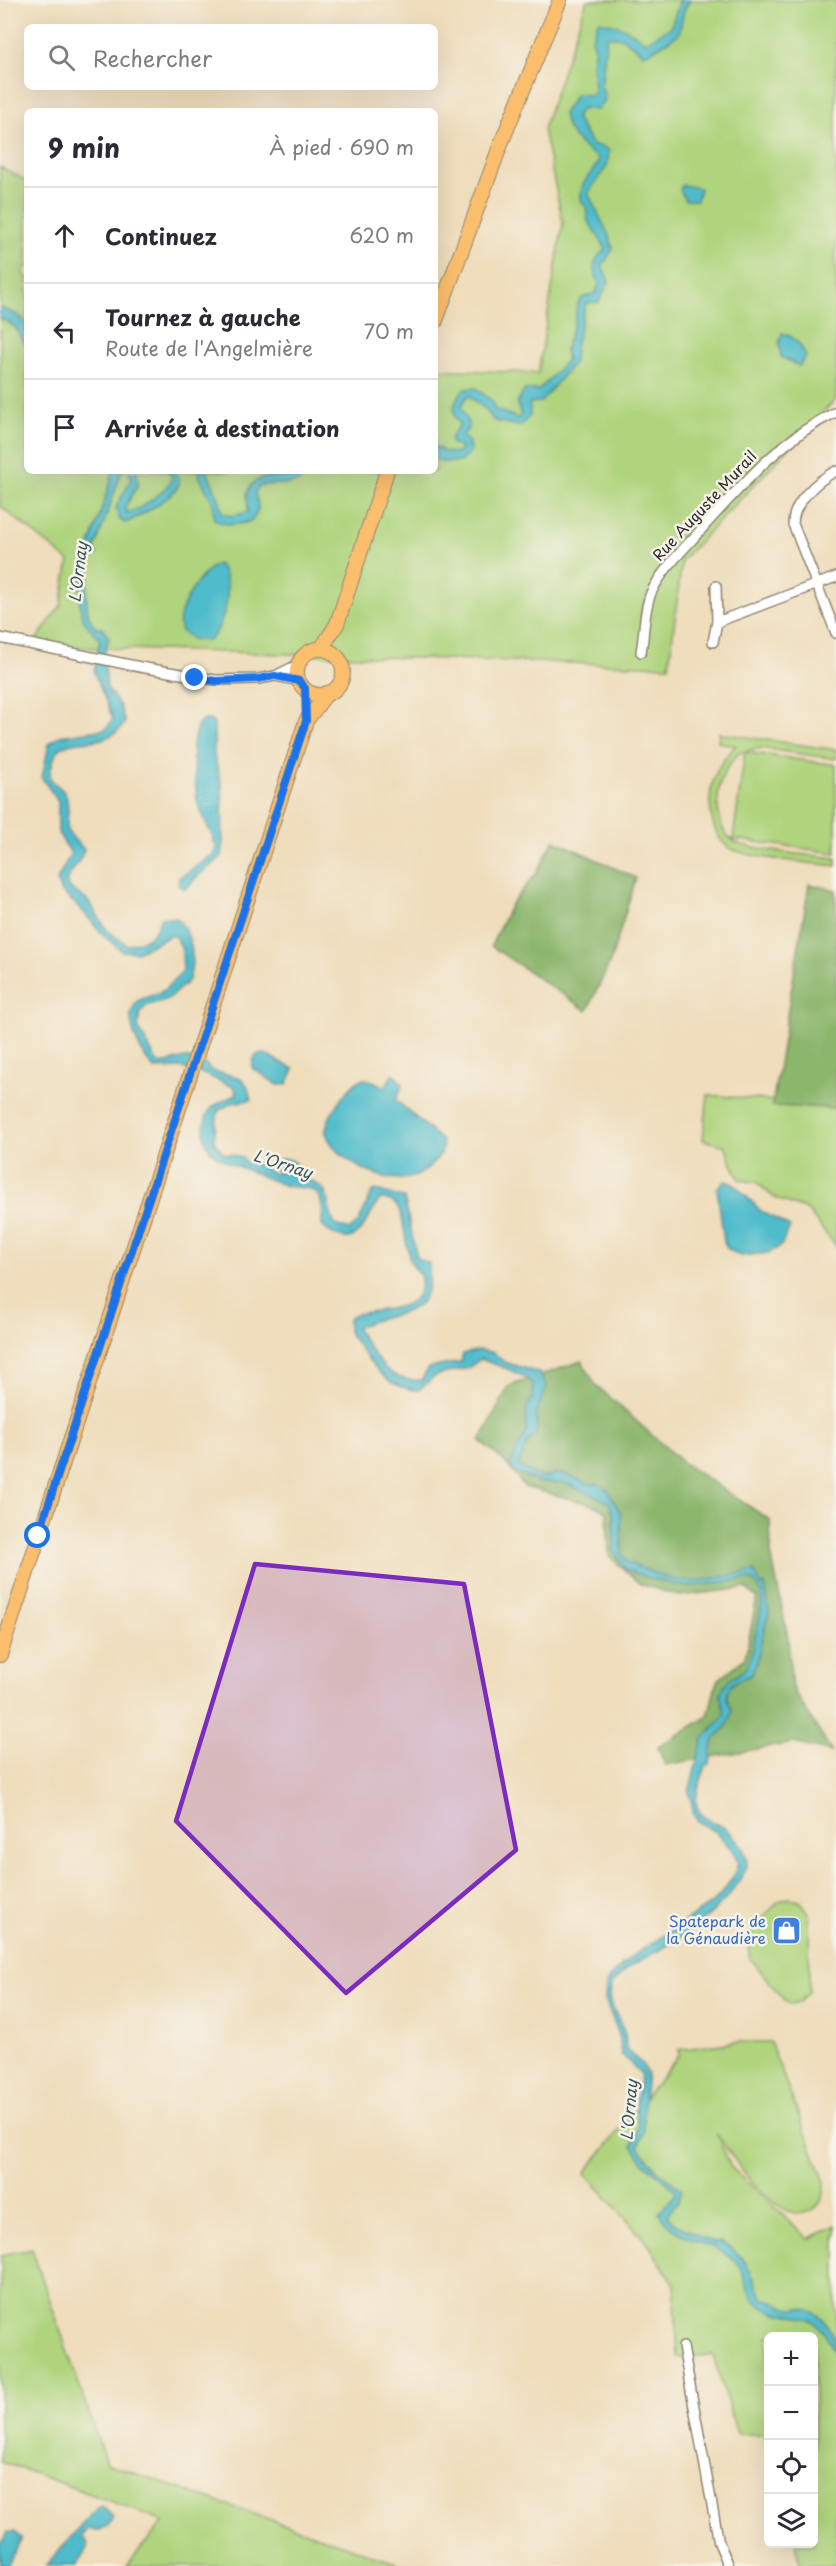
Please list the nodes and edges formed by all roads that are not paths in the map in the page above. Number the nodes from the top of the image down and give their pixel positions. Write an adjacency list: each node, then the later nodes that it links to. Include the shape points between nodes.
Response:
1 (560, 0): 2 (main road, via 498,151)
2 (438, 315)
3 (836, 412): 15 (street, Rue Auguste Murail, via 799,433 755,470 672,561 646,609)
4 (836, 471): 7 (street, via 804,499 793,517 792,524)
5 (386, 474): 10 (main road)
6 (836, 577): 7 (street)
7 (817, 585): 9 (street); 11 (street)
8 (716, 586): 9 (street)
9 (717, 622): 13 (street)
10 (337, 624): 14 (main road); 16 (main road)
11 (836, 633)
12 (0, 638): 18 (street, via 216,681)
13 (713, 642)
14 (321, 649): 16 (main road); 17 (main road, via 307,653)
15 (640, 652)
16 (337, 657): 20 (main road, via 342,666 341,679)
17 (298, 664): 18 (street); 19 (main road)
18 (275, 676): 19 (street)
19 (302, 685): 20 (main road, via 315,694); 21 (main road)
20 (327, 693): 21 (main road)
21 (306, 721): 22 (main road)
22 (0, 1655)
23 (683, 2347): 24 (street, via 719,2543)
24 (729, 2566)

